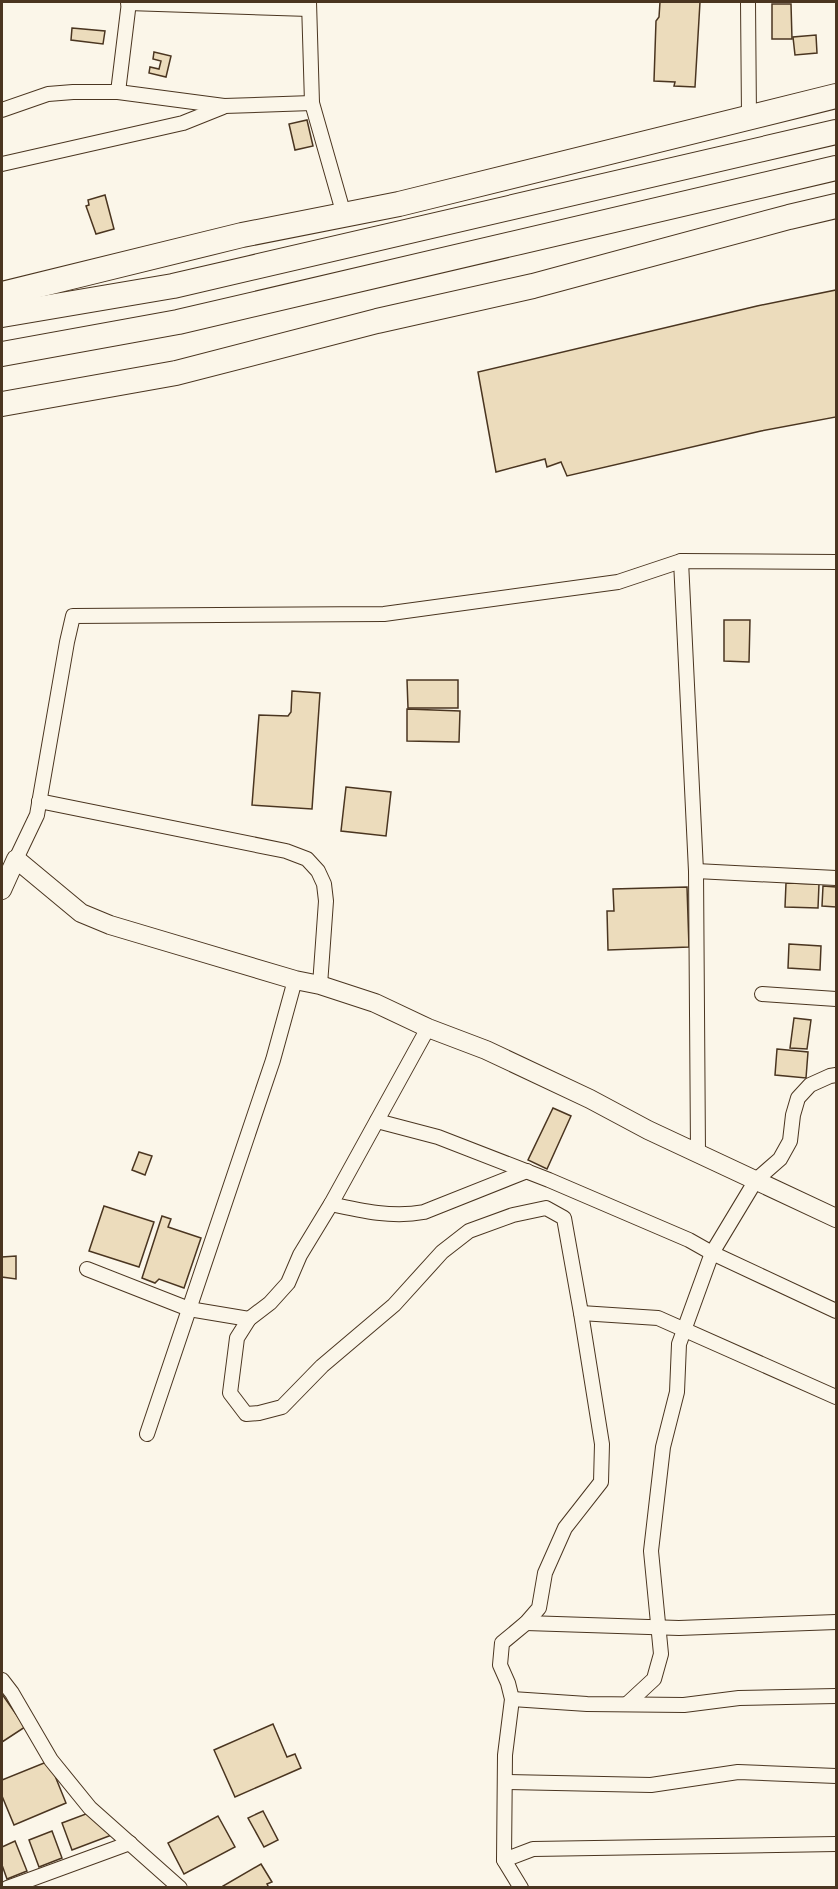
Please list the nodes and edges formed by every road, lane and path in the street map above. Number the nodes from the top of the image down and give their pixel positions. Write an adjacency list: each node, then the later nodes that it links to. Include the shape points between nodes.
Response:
1 (129, 2): 3 (street); 4 (street)
2 (748, 2): 9 (street)
3 (309, 5): 6 (street)
4 (118, 92): 7 (street); 8 (street, via 48,94)
5 (837, 96): 9 (highway)
6 (312, 103): 7 (street); 14 (street)
7 (224, 106): 11 (street, via 183,123)
8 (2, 110)
9 (749, 117): 14 (highway)
10 (837, 132): 16 (highway, via 173,286)
11 (2, 164)
12 (837, 168): 17 (highway, via 178,322)
13 (837, 206): 18 (highway, via 533,286 176,373)
14 (344, 215): 15 (highway)
15 (2, 294)
16 (2, 315)
17 (2, 354)
18 (2, 404)
19 (681, 561): 20 (street); 21 (street, via 618,582 384,614 73,615); 23 (street)
20 (837, 562)
21 (39, 801): 22 (street, via 37,815); 27 (street, via 286,851 307,859 324,884 326,901)
22 (16, 859): 25 (street); 26 (street, via 81,913 110,926)
23 (696, 871): 24 (street); 33 (street)
24 (837, 878)
25 (2, 890)
26 (295, 980): 27 (street); 40 (street, via 273,1060)
27 (320, 985): 30 (street, via 375,1003)
28 (762, 994): 29 (street)
29 (837, 999)
30 (428, 1028): 32 (street); 33 (street, via 486,1050)
31 (837, 1075): 35 (street, via 810,1085 798,1098 790,1141 780,1160)
32 (377, 1121): 34 (street, via 438,1137); 36 (street)
33 (698, 1152): 35 (street)
34 (527, 1172): 36 (street, via 408,1215); 38 (street, via 689,1240)
35 (756, 1180): 37 (street); 38 (street)
36 (331, 1204): 43 (street, via 288,1283)
37 (837, 1218)
38 (711, 1253): 41 (street); 44 (street)
39 (87, 1269): 40 (street)
40 (189, 1309): 43 (street); 46 (street)
41 (837, 1311)
42 (582, 1312): 43 (street, via 564,1218 546,1208 469,1231 442,1252 394,1305 322,1366 282,1407 246,1414 230,1393 237,1338); 44 (street, via 658,1318); 48 (street, via 602,1444 601,1482 565,1528 545,1573 538,1608)
43 (249, 1318)
44 (684, 1328): 45 (street); 49 (street, via 679,1344 677,1392 663,1447 651,1551)
45 (837, 1397)
46 (147, 1434)
47 (837, 1622): 49 (street)
48 (526, 1623): 49 (street); 52 (street, via 502,1643 500,1665)
49 (657, 1628): 53 (street, via 661,1654 654,1679)
50 (2, 1680): 56 (street, via 51,1760 90,1808)
51 (837, 1696): 53 (street, via 739,1698 684,1705)
52 (512, 1699): 53 (street); 55 (street)
53 (627, 1704)
54 (837, 1776): 55 (street, via 738,1772 651,1785)
55 (505, 1782): 58 (street)
56 (130, 1843): 59 (street); 60 (street)
57 (837, 1844): 58 (street, via 533,1849)
58 (504, 1860): 61 (street)
59 (7, 1887)
60 (180, 1887)
61 (521, 1887)

